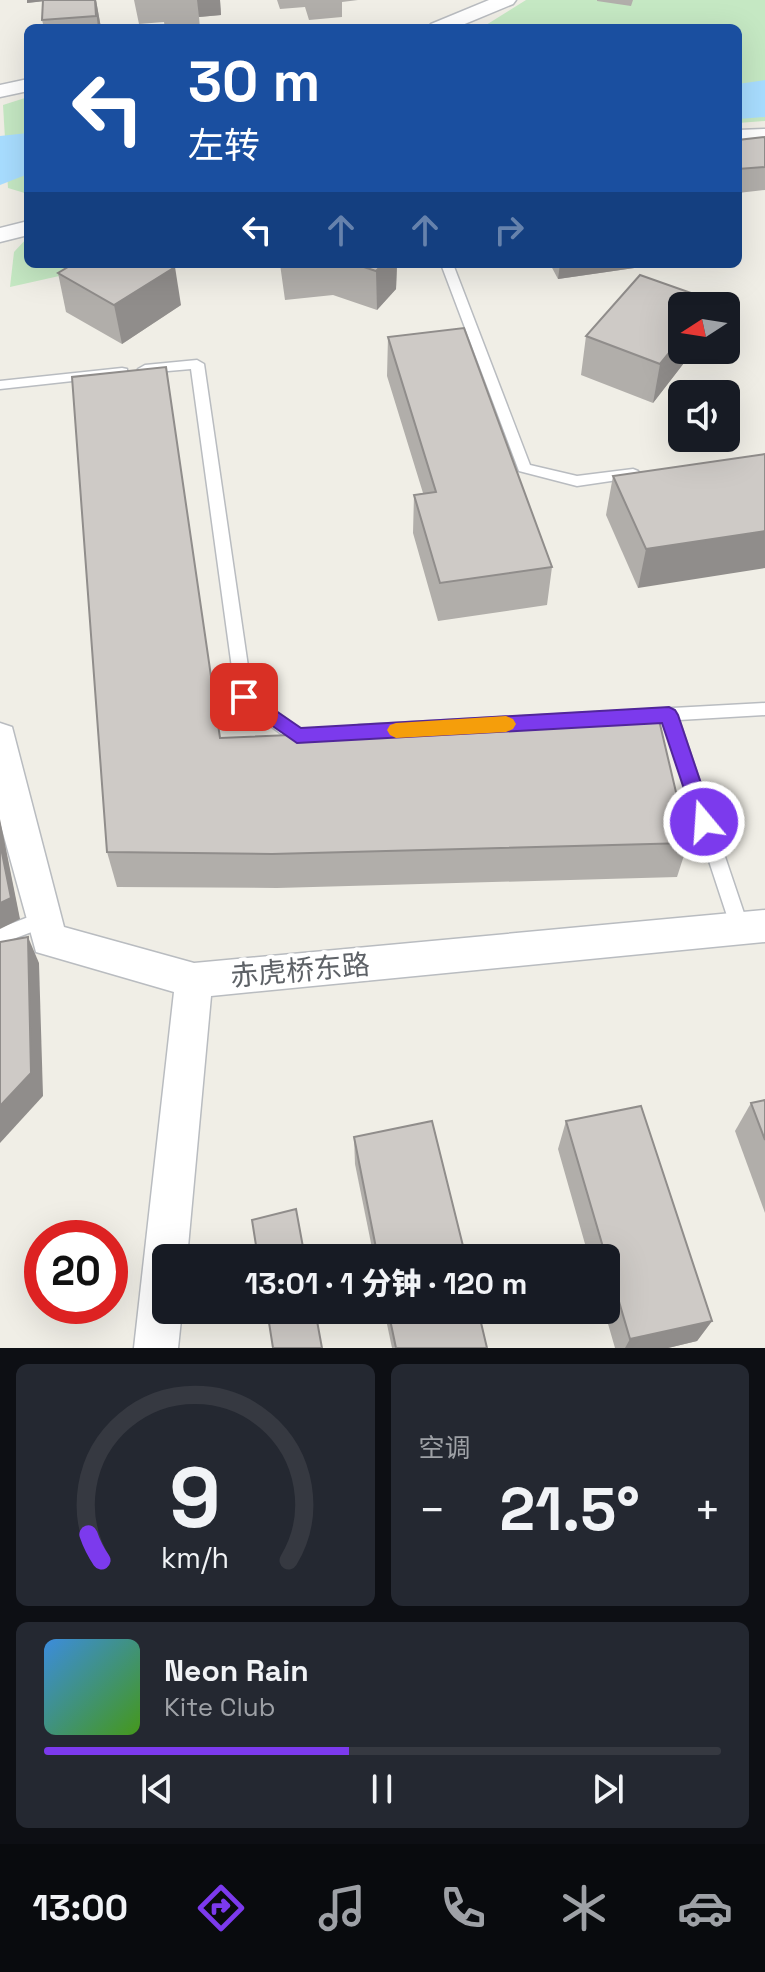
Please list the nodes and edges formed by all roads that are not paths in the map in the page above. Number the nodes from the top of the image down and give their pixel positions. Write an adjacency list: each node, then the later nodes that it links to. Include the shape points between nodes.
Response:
1 (506, 0): 2 (street)
2 (448, 24)
3 (24, 86): 4 (street)
4 (0, 91)
5 (765, 135): 6 (street)
6 (742, 137)
7 (24, 229): 8 (street)
8 (0, 235)
9 (449, 268): 11 (lane, via 524,468 577,481)
10 (0, 385): 13 (lane, via 197,364 244,697 297,736)
11 (655, 471)
12 (765, 709): 13 (lane)
13 (669, 715): 16 (lane)
14 (0, 736): 15 (street, 赤虎桥东路, via 8,787)
15 (44, 919): 17 (lane); 18 (street, 赤虎桥东路, via 49,940)
16 (752, 927): 18 (street, 赤虎桥东路)
17 (0, 936)
18 (194, 980): 19 (street)
19 (156, 1348)

